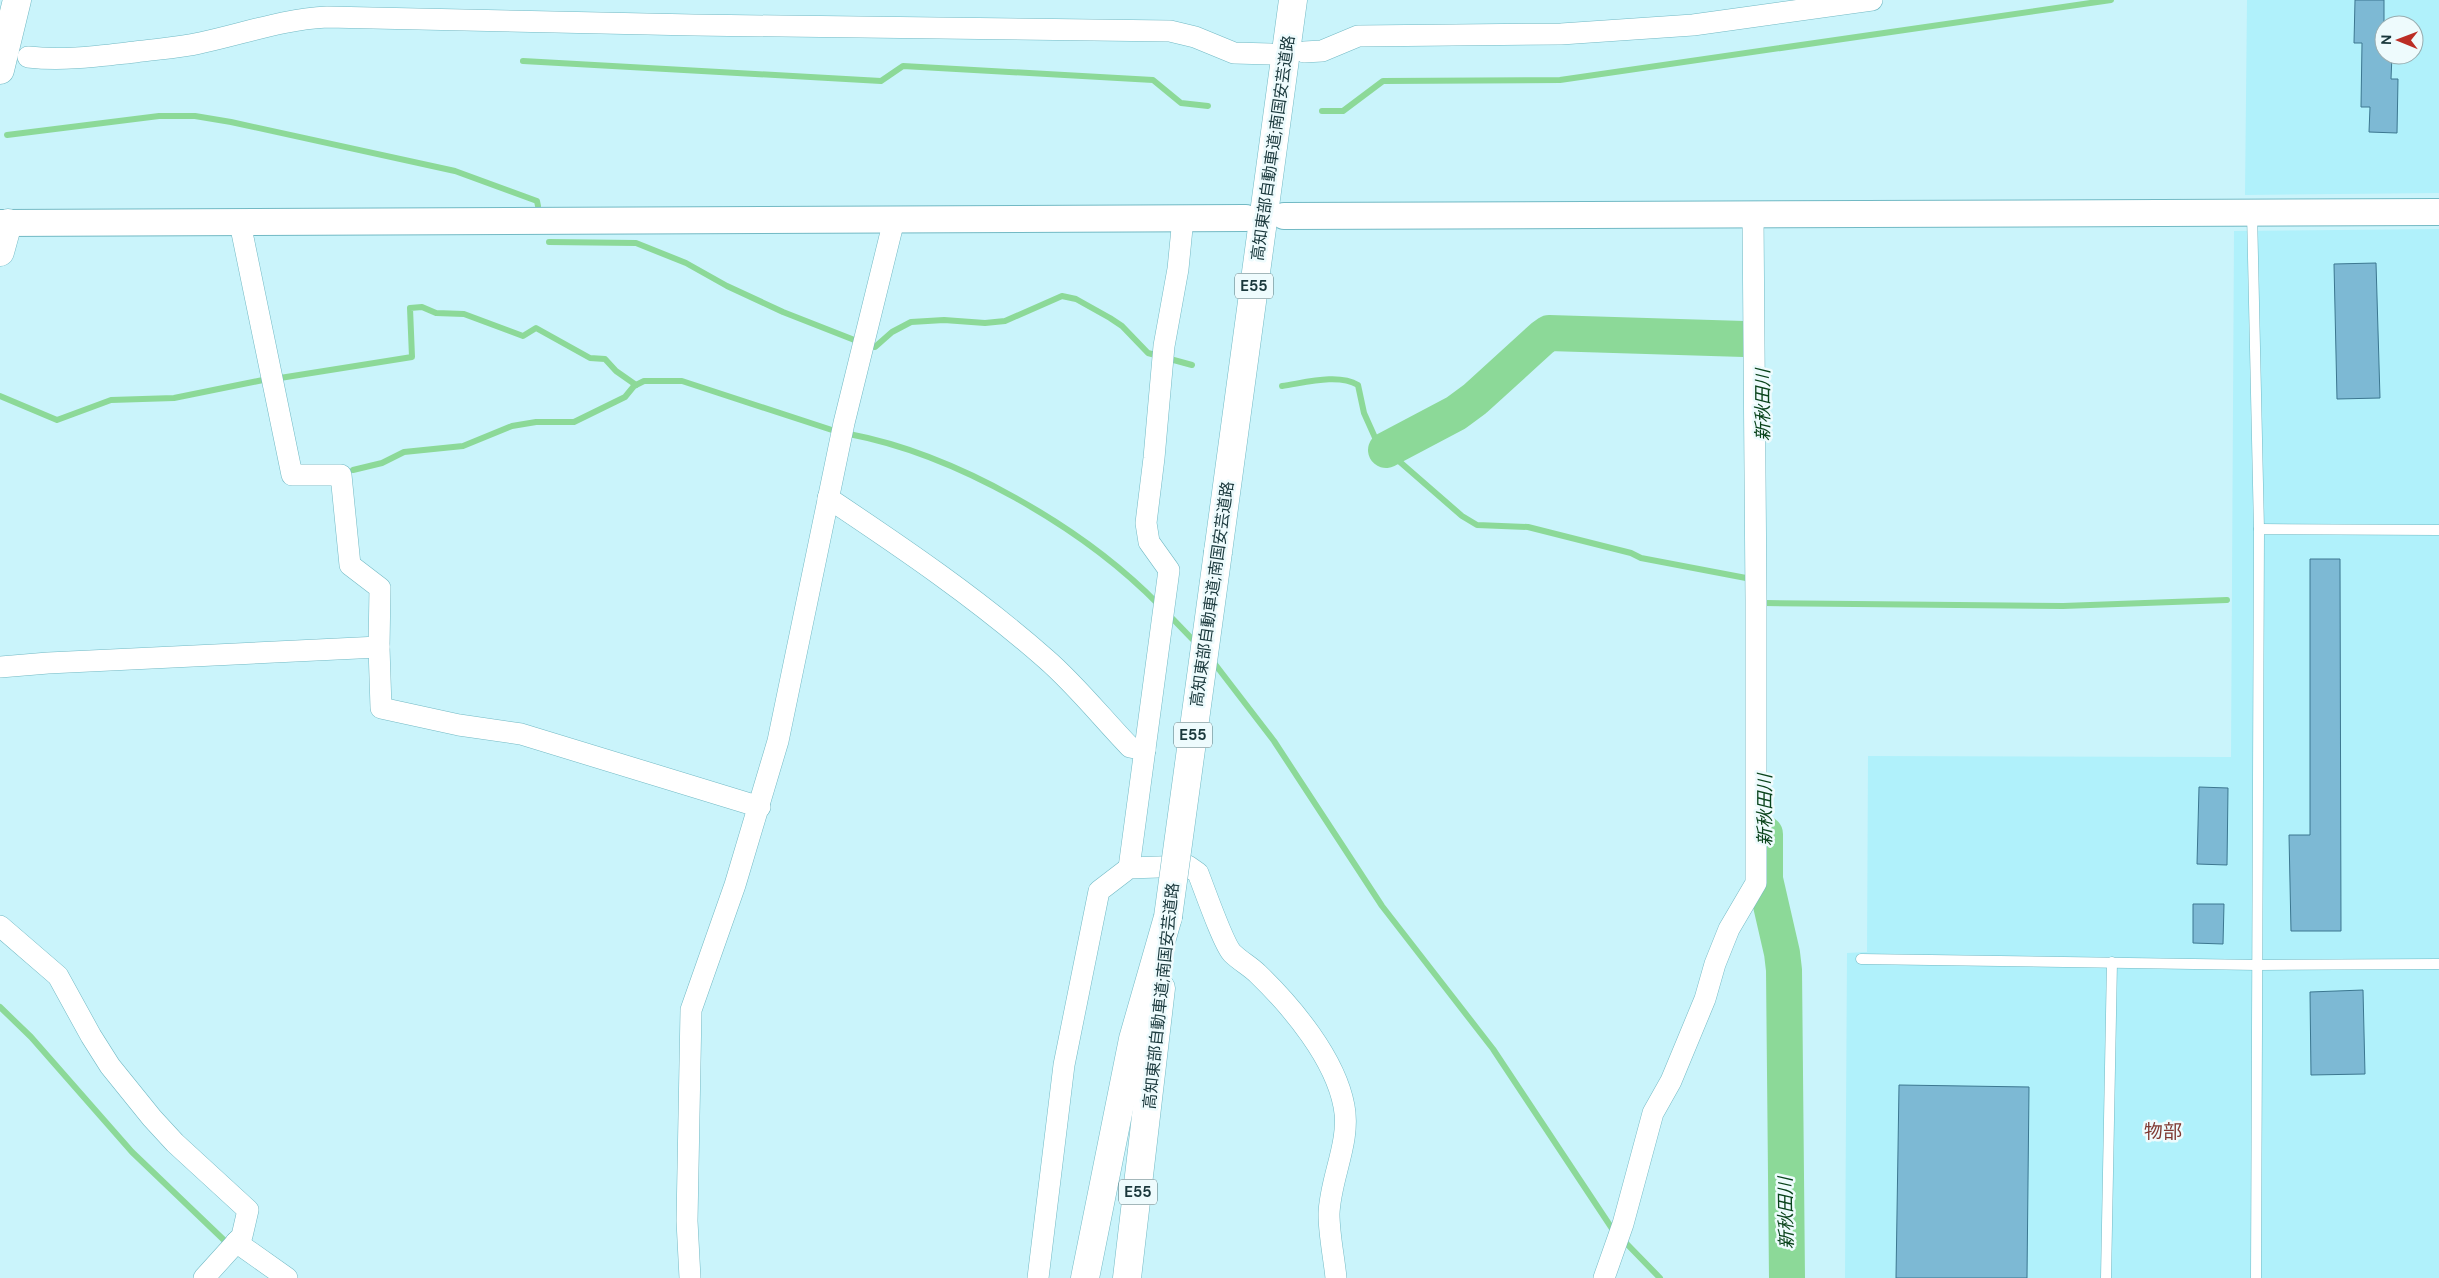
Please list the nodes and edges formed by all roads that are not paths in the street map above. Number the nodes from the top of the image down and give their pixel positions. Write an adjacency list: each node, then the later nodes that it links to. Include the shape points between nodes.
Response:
1 (17, 0): 7 (highway)
2 (1872, 0): 4 (street, via 1693,25 1561,34 1358,36 1322,51)
3 (1292, 10): 26 (highway, 高知東部自動車道;南国安芸道路 / E55, bridge)
4 (1304, 52)
5 (1270, 54): 6 (street, via 1234,53 1170,31 327,17 283,22 170,47 82,58 52,60)
6 (28, 57)
7 (0, 70)
8 (2252, 212): 9 (street); 10 (street); 19 (lane)
9 (2439, 212)
10 (1752, 215): 11 (street); 42 (street, via 1756,883 1726,936 1705,999 1654,1113 1623,1224)
11 (1284, 216)
12 (1183, 218): 13 (street); 14 (street); 23 (street, via 1164,346 1146,523 1150,542 1169,570)
13 (1246, 218)
14 (894, 220): 16 (street); 18 (street)
15 (4, 223): 16 (street); 17 (highway)
16 (240, 223): 21 (street, via 292,475 341,475 350,565 380,588)
17 (0, 252)
18 (828, 498): 23 (street, via 991,613 1047,660 1130,747); 24 (street, via 778,741)
19 (2259, 529): 20 (lane); 31 (lane)
20 (2439, 530)
21 (379, 647): 22 (street); 24 (street, via 381,708 459,726 521,734)
22 (0, 667)
23 (1145, 750): 25 (street)
24 (760, 807): 36 (street, via 690,1018 687,1221)
25 (1129, 868): 37 (street, via 1099,891 1064,1065); 41 (street, via 1188,866 1198,873 1231,952 1257,972 1286,1002 1324,1058 1339,1087 1346,1126 1329,1214)
26 (1168, 917): 32 (highway, 高知東部自動車道;南国安芸道路 / E55); 38 (highway, via 1133,1039)
27 (0, 926): 33 (street, via 58,976 90,1036 152,1118 248,1210 242,1236)
28 (1861, 958): 29 (lane)
29 (2112, 962): 31 (lane); 43 (lane)
30 (2439, 964): 31 (lane)
31 (2258, 965): 44 (lane)
32 (1148, 1106): 39 (highway, 高知東部自動車道;南国安芸道路 / E55); 40 (highway)
33 (236, 1242): 34 (street); 35 (street)
34 (204, 1278)
35 (286, 1278)
36 (690, 1278)
37 (1038, 1278)
38 (1085, 1278)
39 (1127, 1278)
40 (1146, 1278)
41 (1336, 1278)
42 (1604, 1278)
43 (2106, 1278)
44 (2256, 1278)

